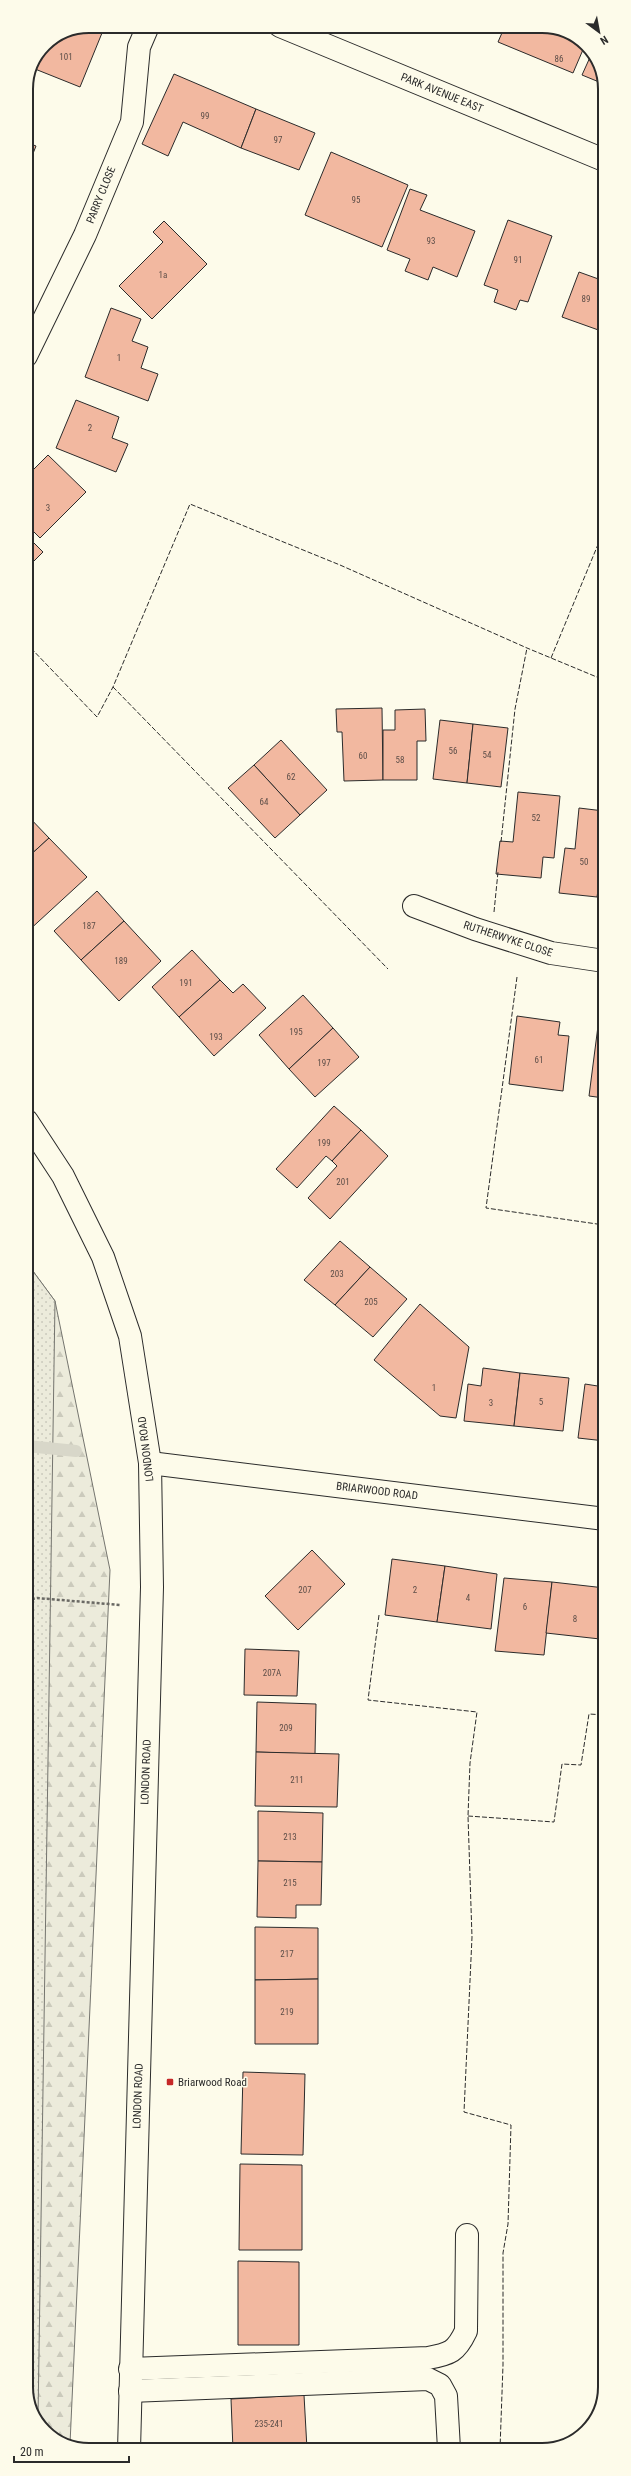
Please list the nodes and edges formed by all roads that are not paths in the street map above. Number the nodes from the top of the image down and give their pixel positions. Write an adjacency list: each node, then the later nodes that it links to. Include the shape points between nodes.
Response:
1 (145, 33): 4 (main road, PARRY CLOSE, via 139,48 132,122 85,234)
2 (297, 33): 3 (main road, PARK AVENUE EAST)
3 (598, 158)
4 (33, 342)
5 (414, 906): 6 (main road, RUTHERWYKE CLOSE, via 551,953)
6 (598, 960)
7 (33, 1132): 8 (main road, LONDON ROAD, via 63,1176 103,1257 130,1336)
8 (150, 1463): 9 (main road, BRIARWOOD ROAD); 11 (main road, LONDON ROAD, via 151,1606)
9 (598, 1518)
10 (467, 2234): 11 (main road, via 466,2331 459,2346 446,2355 428,2358)
11 (130, 2369): 12 (main road, LONDON ROAD)
12 (130, 2391): 13 (main road, LONDON ROAD); 14 (main road, via 428,2379 440,2385 446,2396)
13 (129, 2443)
14 (449, 2443)

